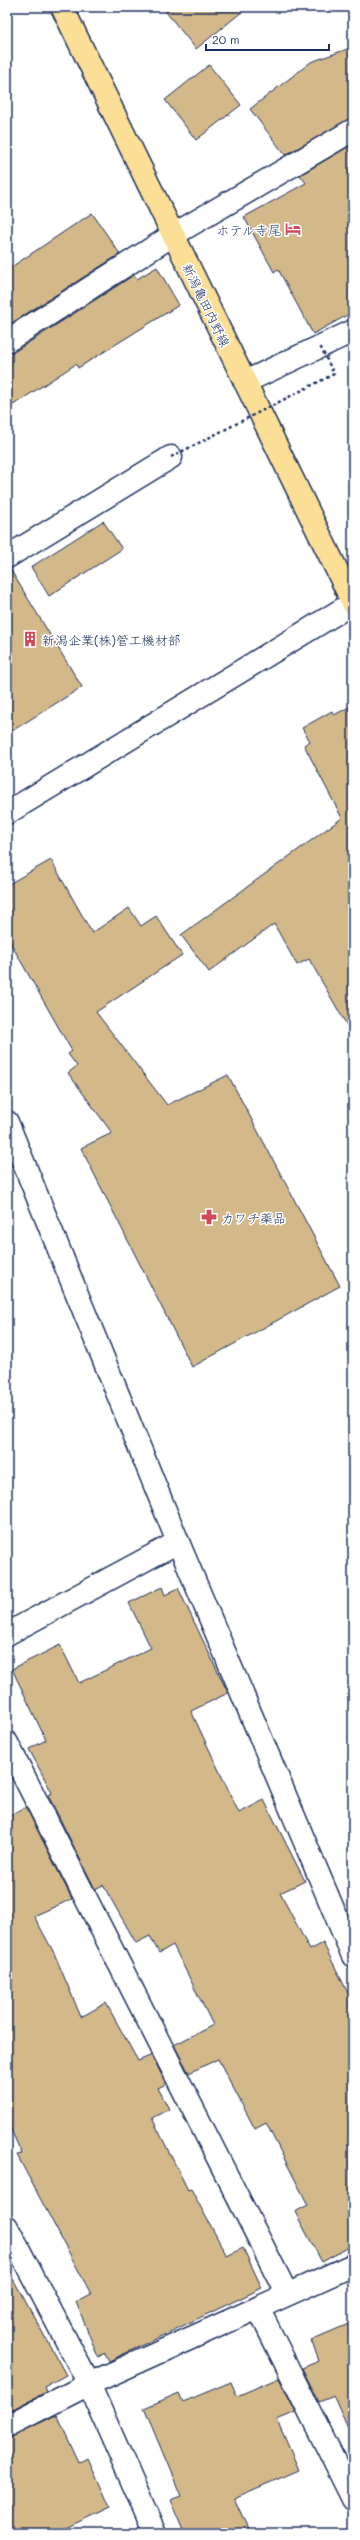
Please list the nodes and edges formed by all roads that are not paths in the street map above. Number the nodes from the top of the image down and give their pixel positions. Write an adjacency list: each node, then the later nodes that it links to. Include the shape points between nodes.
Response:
1 (62, 7): 3 (main road, 新潟亀田内野線)
2 (353, 130): 3 (street)
3 (173, 235): 5 (street); 6 (main road, 新潟亀田内野線)
4 (353, 330): 6 (street)
5 (7, 341)
6 (245, 382): 9 (main road, 新潟亀田内野線)
7 (171, 457): 8 (street)
8 (7, 557)
9 (353, 603): 10 (street)
10 (7, 813)
11 (7, 1122): 12 (street)
12 (178, 1542): 13 (street); 15 (street)
13 (7, 1634)
14 (7, 1743): 18 (street)
15 (353, 1956)
16 (7, 2227): 20 (street)
17 (353, 2265): 18 (street)
18 (286, 2294): 19 (street)
19 (258, 2308): 20 (street); 22 (street)
20 (89, 2384): 21 (street); 23 (street)
21 (7, 2426)
22 (353, 2499)
23 (155, 2533)

